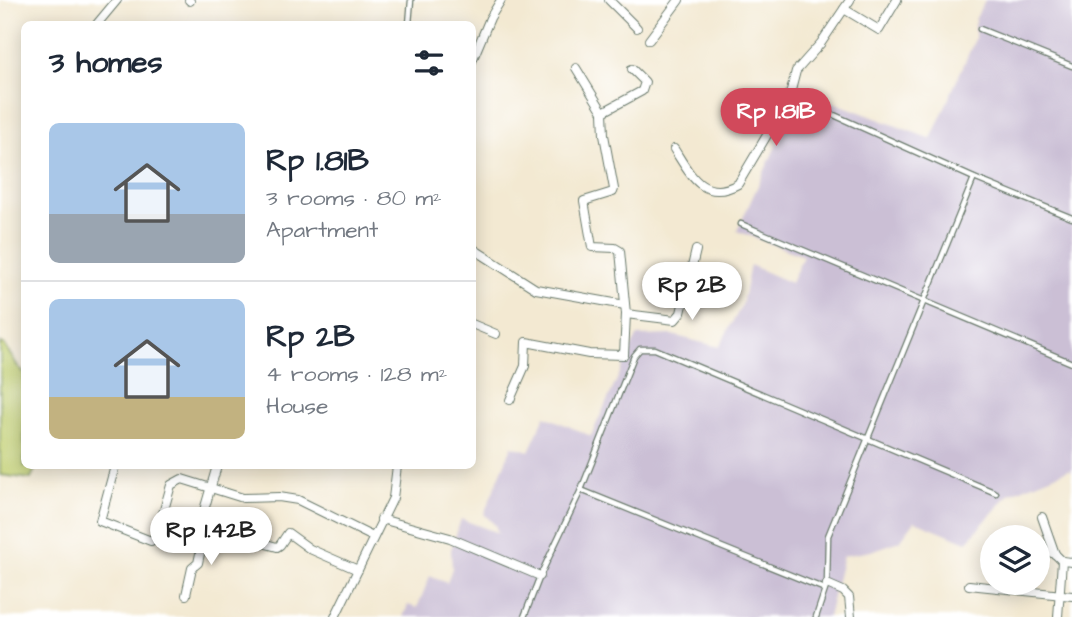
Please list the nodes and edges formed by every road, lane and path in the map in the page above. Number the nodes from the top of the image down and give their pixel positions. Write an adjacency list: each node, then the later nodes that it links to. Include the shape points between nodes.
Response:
1 (117, 0): 9 (street)
2 (411, 0): 10 (lane)
3 (501, 0): 14 (street)
4 (609, 0): 11 (street)
5 (679, 0): 13 (street)
6 (850, 0): 8 (street)
7 (897, 0): 8 (street, via 879,30)
8 (844, 9): 20 (street, via 796,71 789,98 738,184 720,190 700,185)
9 (100, 21)
10 (409, 21)
11 (637, 28)
12 (980, 29): 15 (lane)
13 (649, 40)
14 (476, 51)
15 (1072, 66)
16 (576, 68): 19 (street)
17 (632, 69): 19 (street, via 645,82 642,91)
18 (814, 106): 21 (lane)
19 (603, 112): 27 (street, via 614,189 584,201 592,247 620,251)
20 (674, 149)
21 (974, 178): 22 (lane); 26 (lane)
22 (1072, 218)
23 (741, 224): 26 (lane)
24 (696, 250): 27 (street, via 681,313 675,320)
25 (476, 251): 27 (street, via 536,289)
26 (924, 301): 30 (lane); 32 (lane)
27 (626, 309): 31 (street, via 624,355 589,354 526,342 525,366)
28 (476, 326): 29 (street)
29 (496, 334)
30 (1072, 363)
31 (510, 400)
32 (869, 438): 37 (lane, via 655,349 640,349); 38 (lane); 51 (lane, via 828,536)
33 (114, 469): 43 (street, via 100,521)
34 (216, 469): 36 (street)
35 (397, 469): 40 (street, via 395,490)
36 (211, 488): 41 (street); 42 (street, via 243,498 298,500); 43 (street, via 182,479 171,485)
37 (581, 490): 49 (lane); 51 (lane)
38 (996, 493)
39 (1042, 517): 46 (street)
40 (381, 519): 42 (street); 49 (street, via 450,538)
41 (197, 533): 44 (street); 48 (street, via 230,534 277,547 288,533 310,549)
42 (373, 537): 48 (street)
43 (155, 539): 44 (street)
44 (197, 545): 52 (street, via 201,549 198,563 192,568)
45 (1050, 552): 46 (street)
46 (1055, 554): 47 (street)
47 (1067, 561): 53 (street)
48 (358, 570): 55 (street)
49 (540, 576): 56 (lane)
50 (969, 585): 53 (street)
51 (826, 587): 57 (lane); 58 (street, via 849,597)
52 (186, 595)
53 (1060, 595): 54 (street); 59 (street)
54 (1072, 596)
55 (335, 617)
56 (524, 617)
57 (816, 617)
58 (851, 617)
59 (1058, 617)

